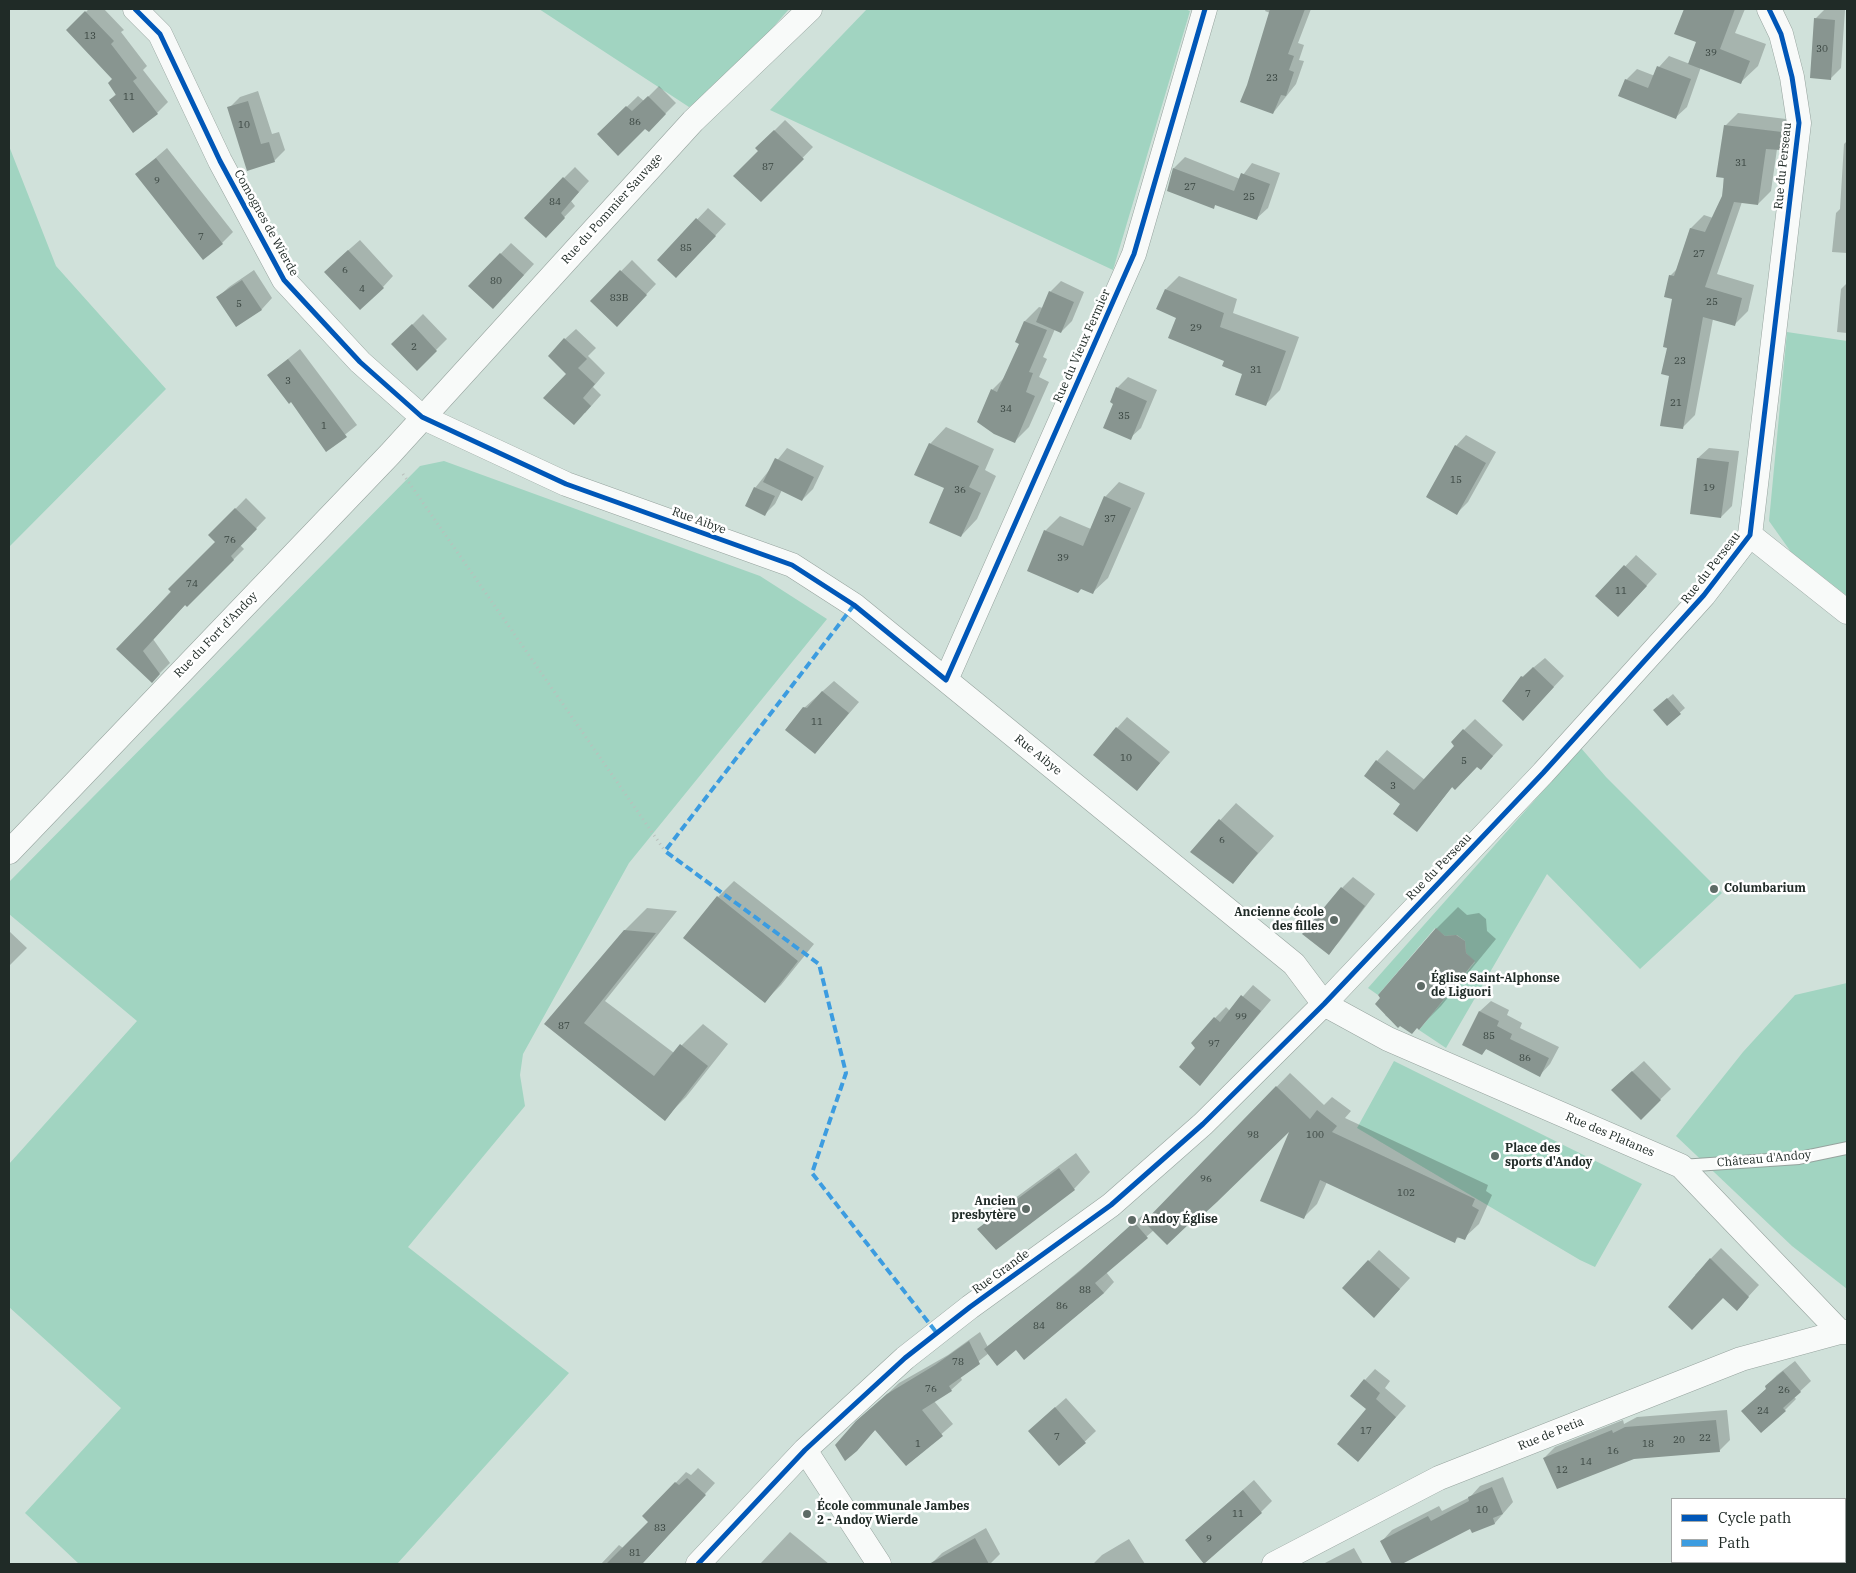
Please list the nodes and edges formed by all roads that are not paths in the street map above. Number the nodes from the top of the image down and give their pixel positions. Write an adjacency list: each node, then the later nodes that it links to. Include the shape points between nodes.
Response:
1 (135, 9): 5 (street, Comognes de Wierde, via 160,34 220,161 284,280 360,362)
2 (810, 9): 5 (street, Rue du Pommier Sauvage, via 693,121)
3 (1206, 9): 8 (street, Rue du Vieux Fermier, via 1134,254)
4 (1769, 9): 6 (street, Rue du Perseau, via 1781,34 1792,77 1798,123)
5 (422, 417): 8 (street, Rue Aibye, via 566,484 792,565 854,605); 9 (street, Rue du Fort d'Andoy)
6 (1750, 535): 7 (street); 10 (street, Rue du Perseau, via 1691,610 1543,773)
7 (1847, 612)
8 (946, 680): 10 (street, Rue Aibye, via 1294,964)
9 (9, 852)
10 (1324, 1004): 12 (street, Rue des Platanes, via 1388,1039); 14 (street, Rue Grande, via 1203,1124 1111,1205 936,1332)
11 (1847, 1148): 12 (lane, Château d'Andoy, via 1799,1158)
12 (1681, 1166): 13 (street, Rue des Platanes)
13 (1843, 1332): 17 (street, Rue de Petia, via 1741,1359 1439,1478)
14 (805, 1450): 15 (street, Rue Grande); 16 (street)
15 (698, 1564)
16 (879, 1564)
17 (1274, 1564)

